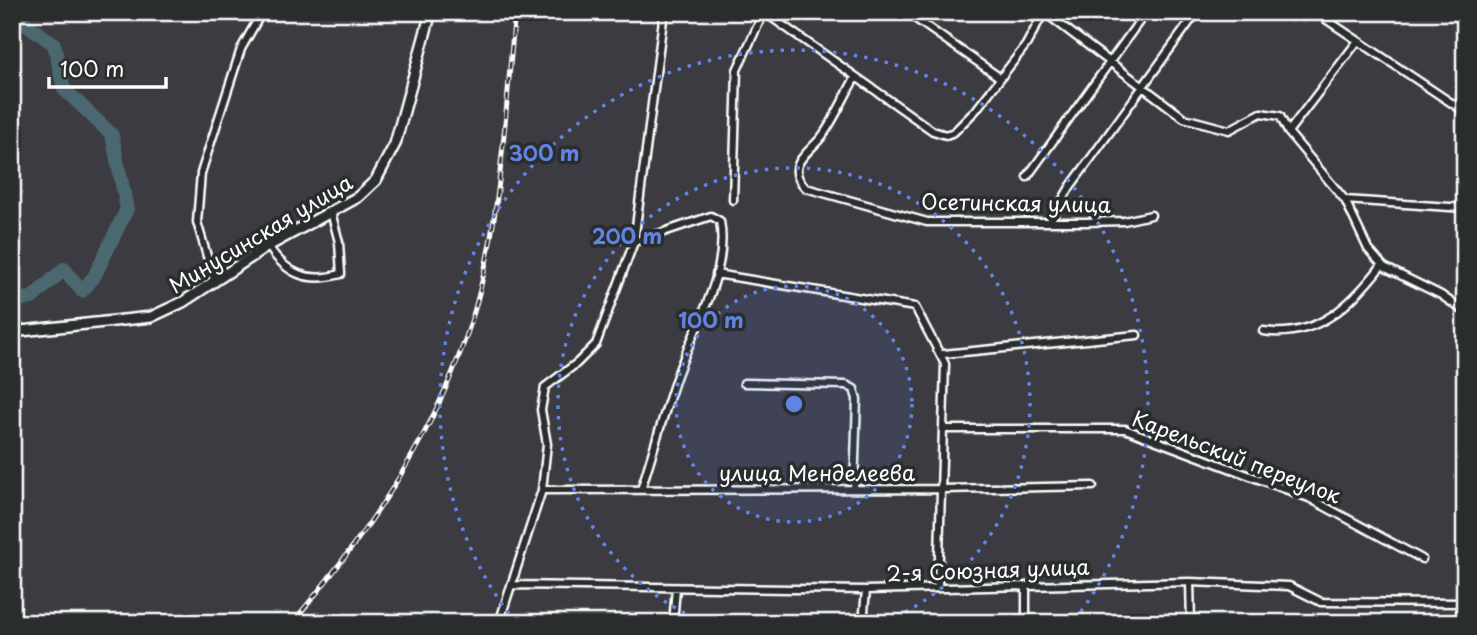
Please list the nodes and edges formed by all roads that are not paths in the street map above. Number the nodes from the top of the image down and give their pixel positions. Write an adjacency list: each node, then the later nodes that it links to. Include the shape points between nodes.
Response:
1 (250, 12): 10 (street)
2 (431, 12): 22 (main road, Минусинская улица, via 387,163 358,197)
3 (664, 12): 25 (street)
4 (764, 12): 14 (street); 19 (street, via 737,70)
5 (906, 12): 13 (street)
6 (1044, 12): 12 (street); 13 (street, via 1026,45)
7 (1146, 12): 12 (street)
8 (1197, 12): 15 (street)
9 (1315, 12): 11 (street)
10 (260, 16): 29 (street, via 242,49 201,173 197,222)
11 (1356, 42): 16 (street); 17 (street)
12 (1110, 61): 15 (street); 18 (street)
13 (999, 77): 14 (street, via 976,110 946,135 933,131)
14 (855, 78): 24 (street, Осетинская улица, via 821,138 800,160 797,172 806,188 927,222)
15 (1144, 85): 17 (street, via 1184,118 1229,130 1261,113 1280,116); 24 (street)
16 (1465, 112)
17 (1288, 132): 20 (street)
18 (1027, 177)
19 (733, 200)
20 (1345, 200): 21 (street); 27 (street, via 1368,249)
21 (1465, 208)
22 (331, 212): 26 (main road, Минусинская улица); 26 (street, via 341,274 320,280 302,275 278,261)
23 (1150, 215): 24 (street, Осетинская улица, via 1124,221)
24 (1050, 220)
25 (634, 242): 28 (street, via 711,216 720,221 722,234); 40 (street, via 596,344 545,387 542,418 547,444)
26 (268, 246): 29 (main road, Минусинская улица)
27 (1382, 265): 30 (street); 31 (street, via 1362,292 1335,314 1292,334)
28 (716, 274): 34 (street, via 915,307); 41 (street, via 675,379)
29 (214, 280): 32 (main road, Минусинская улица, via 183,302 150,317)
30 (1465, 312)
31 (1263, 331)
32 (12, 332)
33 (1137, 335): 34 (street)
34 (943, 354): 36 (street)
35 (744, 383): 38 (street, via 846,385 854,389)
36 (945, 429): 39 (street); 42 (street, Карельский переулок, via 1125,429 1309,498)
37 (1093, 486): 39 (street, улица Менделеева)
38 (854, 489): 39 (street, улица Менделеева); 41 (street, улица Менделеева)
39 (943, 489): 46 (street)
40 (542, 490): 41 (street, улица Менделеева); 44 (street)
41 (641, 490)
42 (1422, 559)
43 (1190, 582): 45 (street, 2-я Союзная улица); 49 (street, 2-я Союзная улица, via 1289,586 1321,603); 54 (street)
44 (512, 585): 47 (street, 2-я Союзная улица); 50 (street)
45 (1026, 586): 46 (street, 2-я Союзная улица); 53 (street)
46 (938, 587): 48 (street, 2-я Союзная улица)
47 (676, 588): 48 (street, 2-я Союзная улица); 51 (street)
48 (866, 590): 52 (street)
49 (1463, 603)
50 (499, 623)
51 (673, 623)
52 (863, 623)
53 (1026, 623)
54 (1191, 623)

